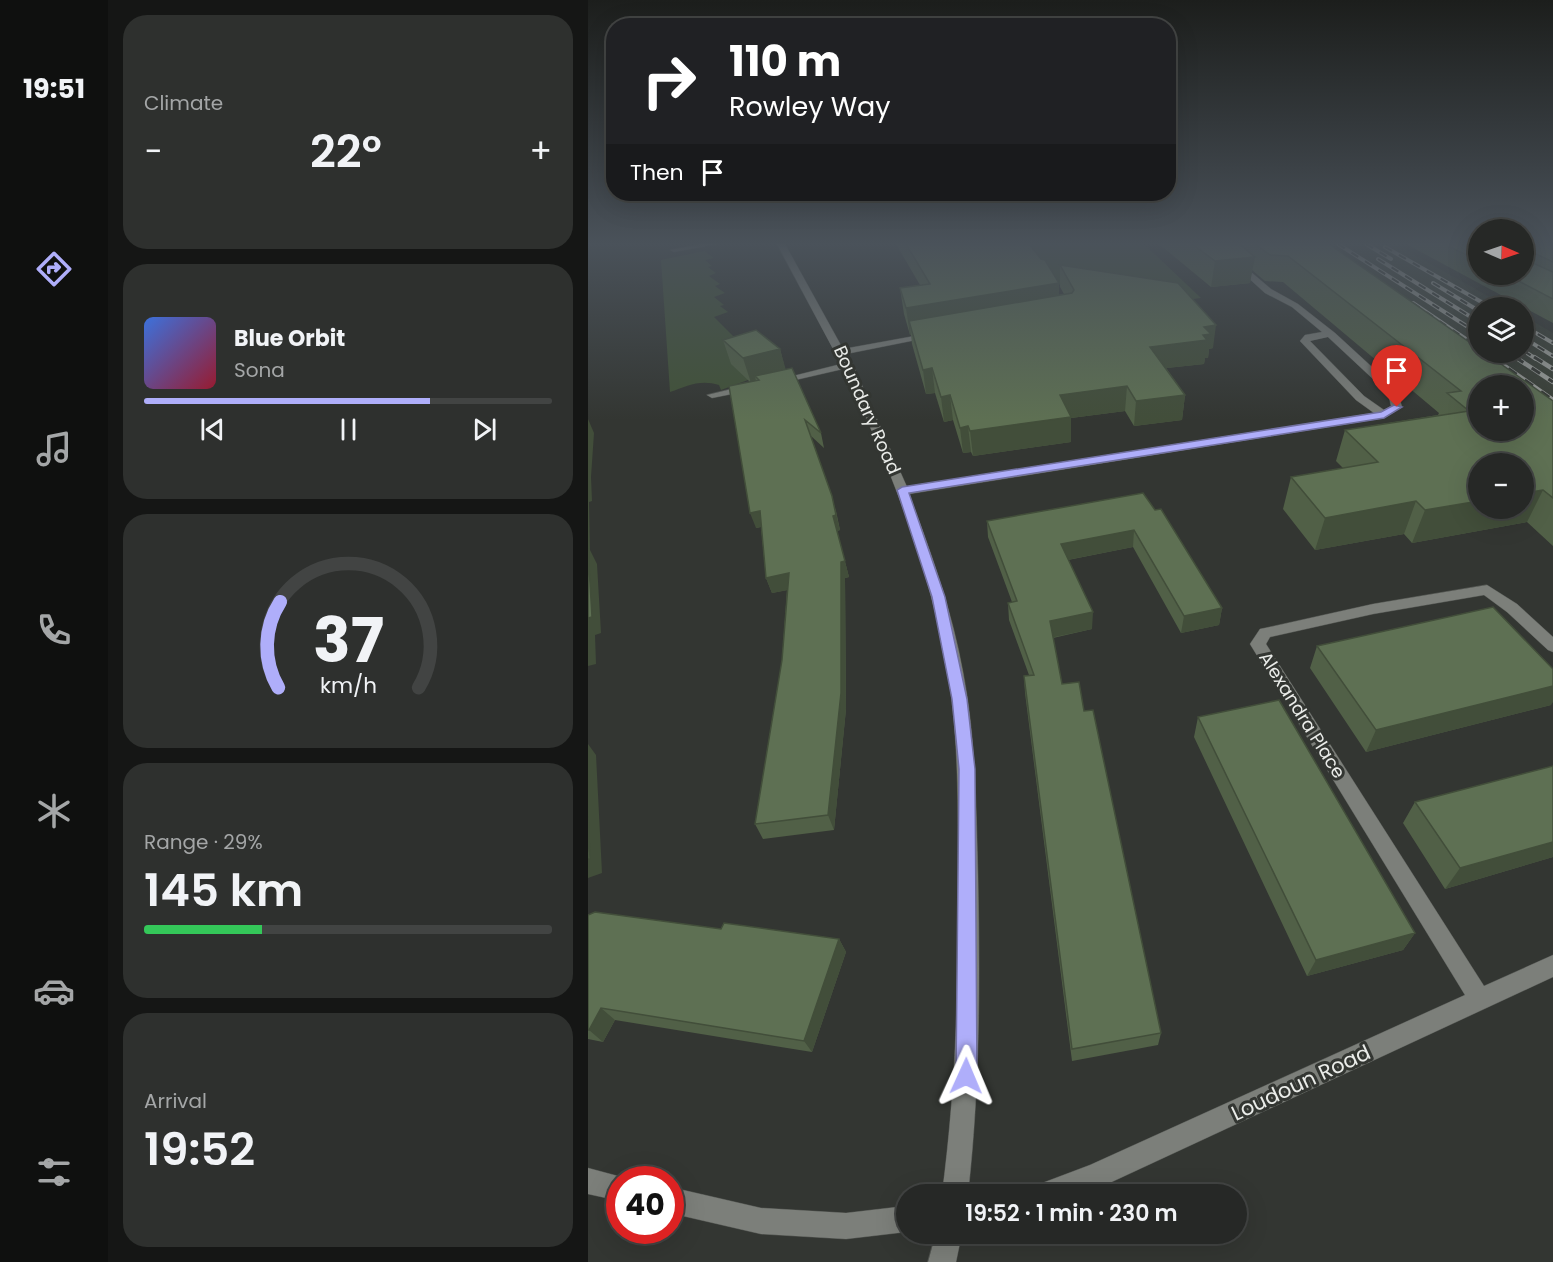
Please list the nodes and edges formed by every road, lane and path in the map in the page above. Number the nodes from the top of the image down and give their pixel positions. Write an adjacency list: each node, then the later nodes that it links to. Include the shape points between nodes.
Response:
1 (814, 303): 5 (street, Boundary Road)
2 (1291, 303): 4 (street)
3 (947, 333): 5 (street)
4 (1328, 334): 7 (street, via 1393,392 1397,407); 7 (street, via 1305,341 1360,398)
5 (845, 359): 6 (street, via 762,385); 8 (street, Boundary Road)
6 (712, 395)
7 (1384, 415): 8 (street)
8 (902, 490): 13 (street, Boundary Road, via 938,597 950,648 967,769 966,1091)
9 (1553, 646): 11 (street, Alexandra Place, via 1487,590 1373,609 1265,633 1258,644)
10 (1553, 966): 11 (street, Loudoun Road)
11 (1482, 1001): 14 (street, Loudoun Road)
12 (588, 1181): 15 (street)
13 (956, 1184)
14 (1074, 1184)
15 (606, 1185)
16 (684, 1203): 17 (street, via 761,1221 846,1226)
17 (896, 1220)
18 (946, 1244): 19 (street)
19 (942, 1262)

